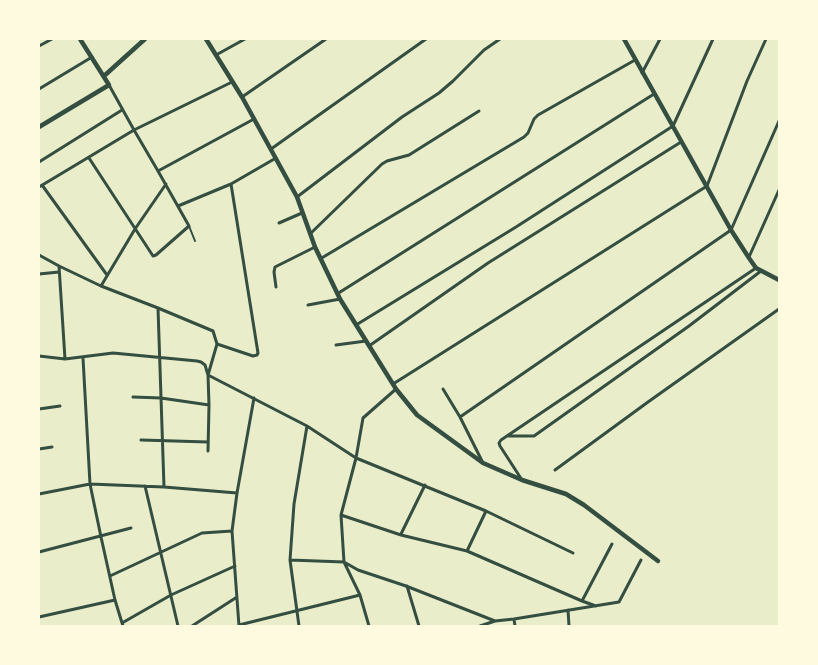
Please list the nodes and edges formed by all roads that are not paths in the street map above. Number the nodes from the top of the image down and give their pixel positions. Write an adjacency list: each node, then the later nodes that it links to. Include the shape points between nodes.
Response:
1 (52, 39): 13 (street)
2 (80, 39): 15 (street)
3 (145, 39): 18 (street)
4 (206, 39): 14 (street)
5 (245, 39): 14 (street)
6 (326, 39): 23 (street)
7 (426, 39): 32 (street)
8 (500, 39): 42 (street, via 439,93)
9 (624, 39): 16 (street)
10 (660, 39): 17 (street)
11 (713, 39): 28 (street)
12 (766, 39): 40 (street)
13 (39, 46)
14 (216, 55): 19 (street)
15 (92, 57): 18 (street); 21 (street)
16 (635, 60): 17 (street); 54 (street, via 538,116 524,137)
17 (642, 73): 22 (street)
18 (104, 76): 20 (street)
19 (232, 82): 23 (street); 30 (street)
20 (109, 86): 24 (street); 29 (street)
21 (39, 89)
22 (654, 94): 28 (street); 64 (street)
23 (242, 97): 26 (street)
24 (122, 110): 30 (street); 35 (street)
25 (479, 111): 49 (street, via 409,155 382,164)
26 (255, 119): 32 (street); 36 (street)
27 (779, 121): 48 (street)
28 (673, 126): 31 (street); 68 (street)
29 (39, 127)
30 (134, 130): 33 (street); 36 (street)
31 (681, 142): 40 (street); 70 (street, via 488,263)
32 (271, 149): 34 (street)
33 (89, 158): 39 (street); 47 (street)
34 (276, 158): 38 (street); 42 (street)
35 (39, 162)
36 (158, 170): 37 (street)
37 (166, 184): 43 (street); 47 (street)
38 (231, 184): 43 (street); 69 (street, via 257,355)
39 (41, 186): 60 (street)
40 (707, 186): 48 (street); 77 (street)
41 (779, 190): 53 (street)
42 (297, 197): 44 (street)
43 (178, 206): 46 (street)
44 (302, 213): 45 (street); 49 (street)
45 (279, 224)
46 (189, 226): 47 (street, via 154,256); 50 (lane)
47 (135, 229): 60 (street)
48 (731, 230): 53 (street); 86 (street)
49 (310, 234): 51 (street)
50 (195, 241)
51 (315, 247): 54 (street); 63 (street, via 275,267)
52 (39, 255): 55 (street)
53 (749, 258): 56 (street)
54 (320, 259): 64 (street)
55 (58, 266): 58 (street); 62 (street)
56 (756, 268): 57 (street); 88 (street)
57 (761, 271): 61 (street); 88 (street, via 534,436)
58 (59, 272): 59 (street); 75 (street)
59 (39, 274)
60 (107, 275): 62 (street)
61 (779, 280)
62 (101, 286): 66 (street)
63 (276, 287)
64 (339, 296): 65 (street); 68 (street)
65 (308, 305)
66 (158, 308): 69 (street, via 212,330); 73 (street)
67 (779, 310): 97 (street)
68 (356, 325): 70 (street)
69 (217, 344): 76 (street)
70 (367, 344): 71 (street); 77 (street)
71 (336, 345)
72 (39, 356): 75 (street)
73 (159, 357): 74 (street, via 113,353); 76 (street, via 201,362); 81 (street)
74 (83, 358): 75 (street); 99 (street)
75 (65, 359)
76 (208, 375): 82 (street); 83 (street)
77 (393, 384): 78 (street)
78 (396, 389): 95 (street, via 363,418); 96 (street, via 417,415)
79 (443, 389): 86 (street)
80 (133, 397): 81 (street)
81 (161, 398): 83 (street); 90 (street)
82 (254, 398): 87 (street); 103 (street)
83 (209, 405): 91 (street)
84 (60, 406): 85 (street)
85 (39, 409)
86 (460, 417): 96 (street)
87 (307, 426): 95 (street); 116 (street, via 294,504)
88 (506, 436): 98 (street, via 499,444)
89 (141, 440): 90 (street)
90 (162, 441): 91 (street); 102 (street)
91 (208, 442): 94 (street)
92 (52, 447): 93 (street)
93 (39, 449)
94 (208, 451)
95 (356, 458): 100 (street); 106 (street)
96 (483, 464): 98 (street)
97 (555, 470)
98 (522, 480): 118 (street, via 566,494)
99 (90, 484): 101 (street); 104 (street); 110 (street)
100 (424, 485): 105 (street); 109 (street)
101 (144, 486): 102 (street); 114 (street)
102 (164, 486): 103 (street)
103 (237, 493): 108 (street)
104 (39, 494)
105 (486, 510): 112 (street); 115 (street)
106 (341, 515): 109 (street); 119 (street)
107 (131, 528): 110 (street)
108 (232, 531): 114 (street, via 202,533); 120 (street)
109 (401, 534): 112 (street)
110 (101, 537): 113 (street); 121 (street)
111 (612, 544): 127 (street)
112 (467, 551): 127 (street)
113 (39, 552)
114 (161, 552): 121 (street); 123 (street)
115 (573, 553)
116 (290, 560): 119 (street); 130 (street)
117 (641, 560): 128 (street, via 621,601)
118 (658, 561)
119 (344, 562): 122 (street); 124 (street)
120 (235, 566): 123 (street); 125 (street)
121 (110, 576): 126 (street)
122 (406, 586): 133 (street); 140 (street)
123 (171, 595): 134 (street); 136 (street)
124 (360, 595): 130 (street); 139 (street)
125 (237, 597): 135 (street); 137 (street)
126 (115, 600): 131 (street); 134 (street)
127 (582, 601): 128 (street)
128 (596, 606): 129 (street)
129 (568, 610): 132 (street); 143 (street)
130 (298, 611): 135 (street); 138 (street)
131 (39, 617)
132 (514, 619): 133 (street); 142 (street)
133 (495, 621): 141 (street)
134 (122, 625)
135 (239, 625)
136 (178, 626)
137 (192, 626)
138 (299, 626)
139 (369, 626)
140 (419, 626)
141 (480, 626)
142 (515, 626)
143 (569, 626)

